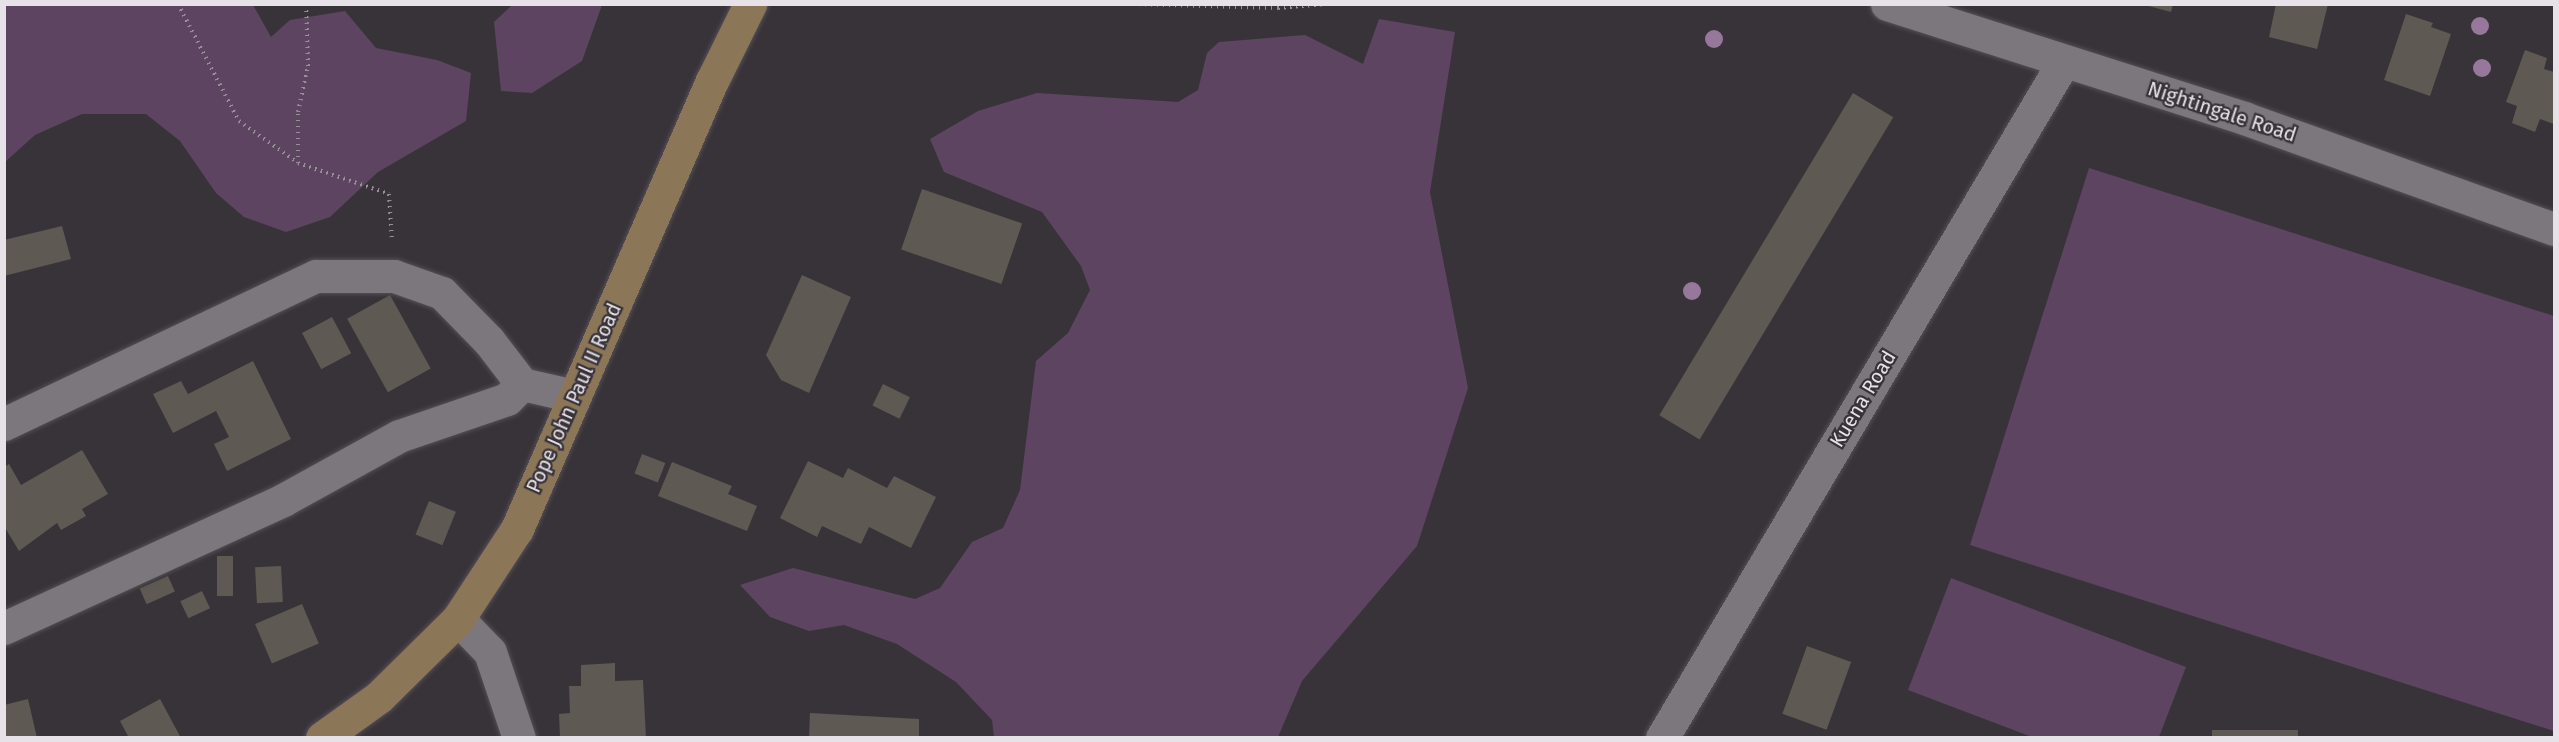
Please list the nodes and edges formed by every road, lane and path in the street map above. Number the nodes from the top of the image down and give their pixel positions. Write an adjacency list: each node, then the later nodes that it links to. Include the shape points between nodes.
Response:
1 (178, 4): 8 (path, via 239,121)
2 (306, 4): 8 (path, via 308,66 298,112)
3 (750, 4): 12 (main road, Pope John Paul II Road)
4 (1133, 4): 5 (path, via 1278,8)
5 (1326, 4)
6 (1887, 4): 7 (street, Nightingale Road)
7 (2064, 61): 9 (street, Nightingale Road, via 2244,118); 18 (street, Kuena Road)
8 (298, 163): 10 (path, via 389,194)
9 (2554, 229)
10 (394, 276): 11 (street, via 442,293 489,341); 13 (street, via 316,276)
11 (522, 384): 12 (street); 15 (street, via 507,399 399,436 283,500)
12 (574, 396): 14 (main road, Pope John Paul II Road, via 517,529)
13 (4, 424)
14 (458, 619): 16 (main road, Pope John Paul II Road, via 379,698); 17 (street, via 490,652)
15 (4, 628)
16 (322, 738)
17 (519, 738)
18 (1662, 738)

